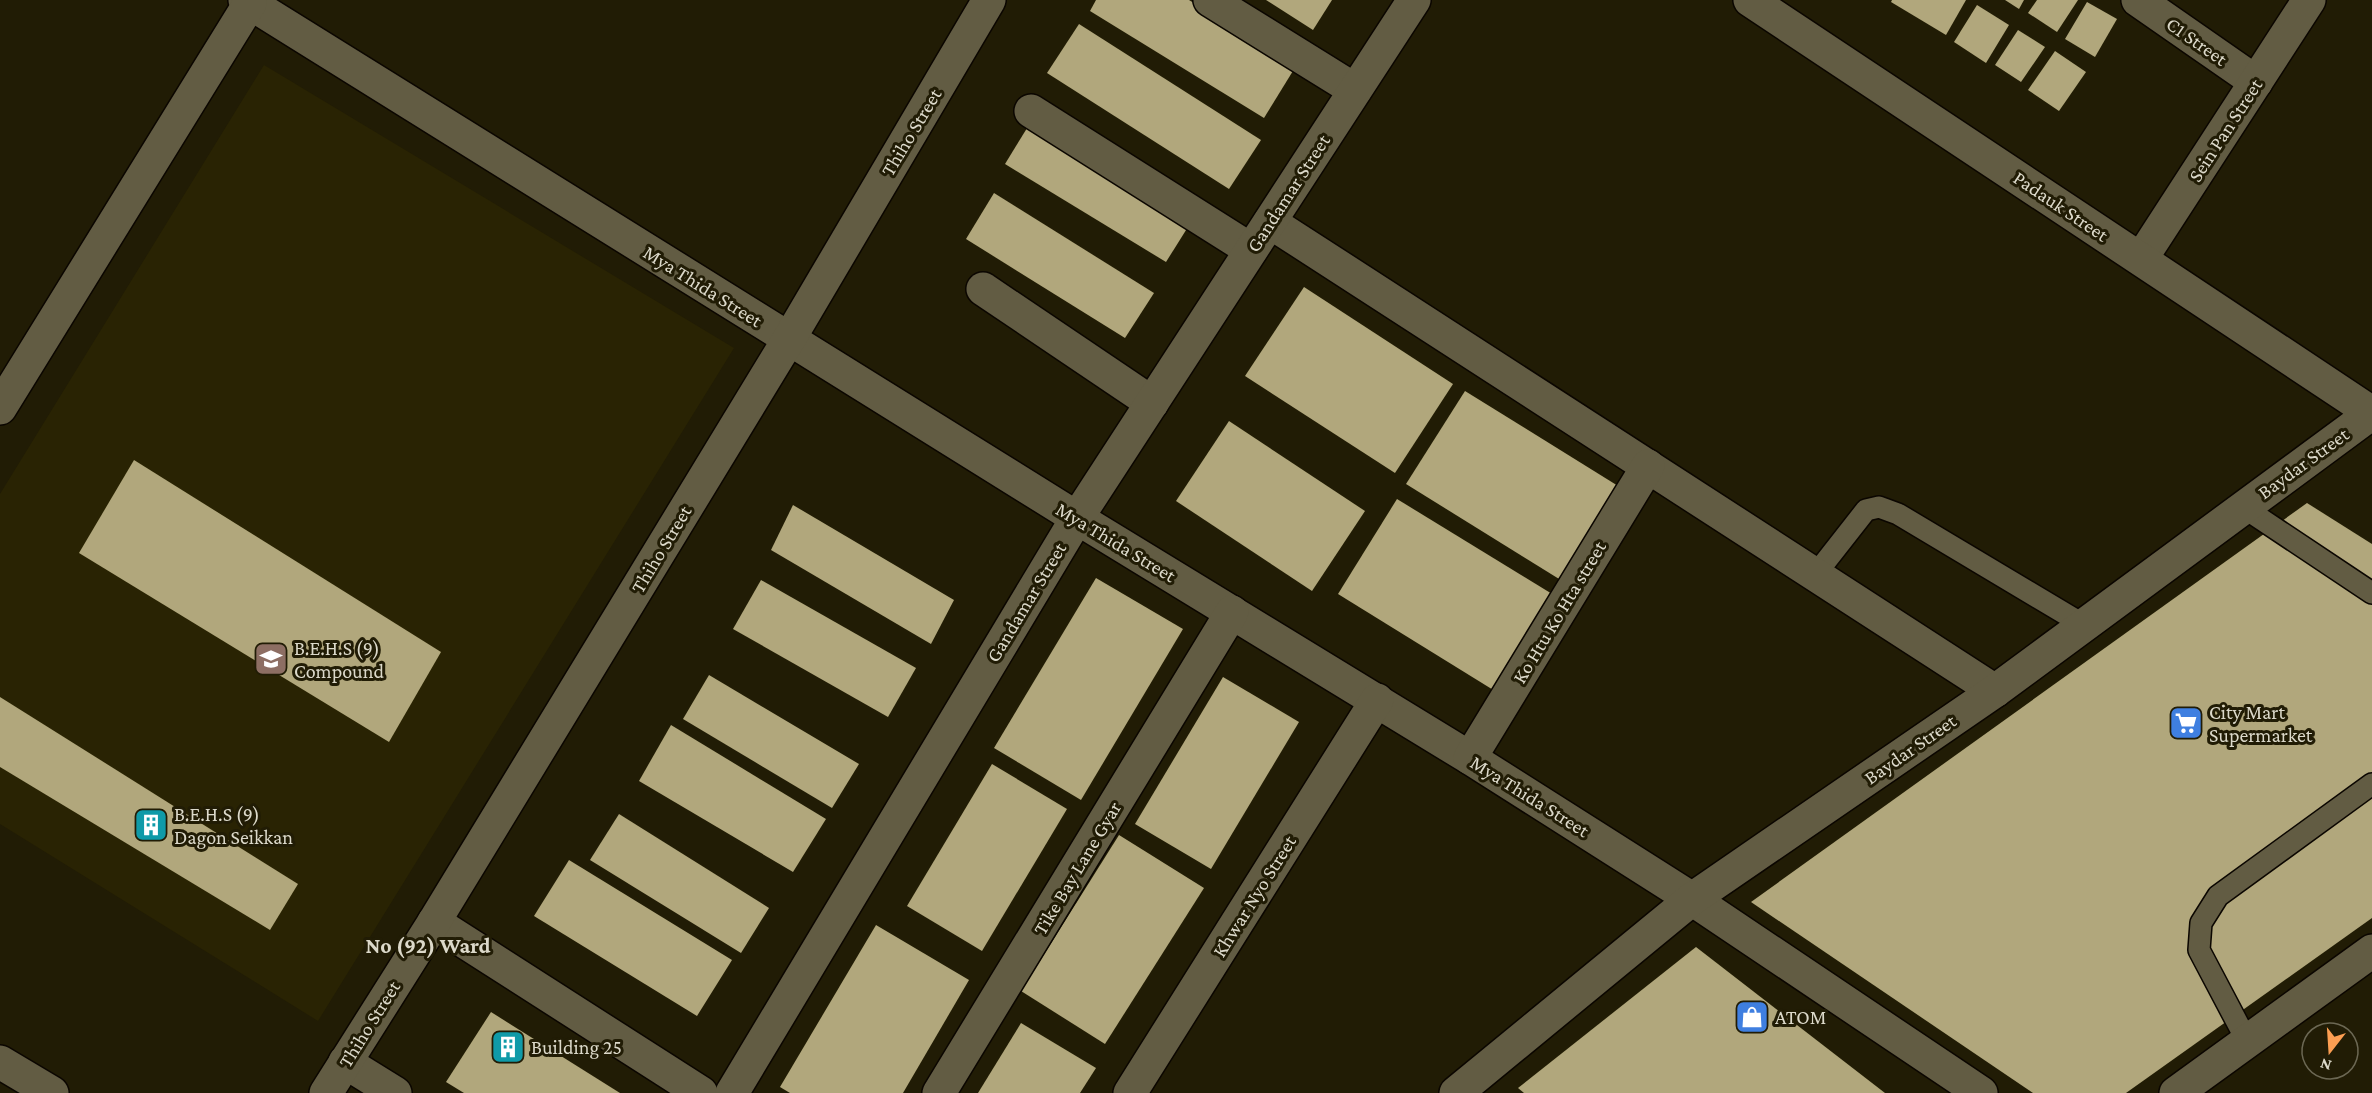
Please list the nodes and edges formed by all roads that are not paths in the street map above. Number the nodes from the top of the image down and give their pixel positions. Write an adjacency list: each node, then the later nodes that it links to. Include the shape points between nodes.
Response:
1 (988, 0): 15 (street, Thiho Street)
2 (1210, 0): 9 (street)
3 (1414, 0): 9 (street, Gandamar Street)
4 (1750, 0): 13 (street, Padauk Street)
5 (2138, 0): 8 (street, C1 Street)
6 (2309, 0): 8 (street, Sein Pan Street)
7 (247, 2): 15 (street, Mya Thida Street); 17 (street)
8 (2256, 82): 13 (street, Sein Pan Street)
9 (1355, 90): 11 (street, Gandamar Street)
10 (1031, 111): 12 (street)
11 (1270, 222): 12 (street, Gandamar Street); 19 (street)
12 (1251, 250): 16 (street, Gandamar Street)
13 (2141, 259): 18 (street, Padauk Street)
14 (983, 289): 16 (street)
15 (789, 339): 21 (street, Mya Thida Street); 31 (street, Thiho Street)
16 (1152, 403): 21 (street, Gandamar Street)
17 (0, 408)
18 (2372, 412): 20 (street, Baydar Street)
19 (1648, 466): 22 (street); 28 (street, Ko Htu Ko Hta street)
20 (2243, 507): 23 (lane); 25 (street, Baydar Street)
21 (1077, 518): 24 (street, Mya Thida Street); 40 (street, Gandamar Street)
22 (1815, 575): 25 (lane, via 1866,510 1879,507 1898,514); 26 (street)
23 (2372, 593)
24 (1232, 612): 27 (street, Mya Thida Street); 41 (street, Tike Bay Lane Gyar)
25 (2084, 625): 26 (street, Baydar Street)
26 (1995, 691): 30 (street, Baydar Street)
27 (1377, 700): 28 (street, Mya Thida Street); 42 (street, Khwar Nyo Street)
28 (1470, 758): 30 (street, Mya Thida Street)
29 (2372, 784): 33 (lane, via 2218,896 2200,923 2199,950)
30 (1692, 899): 43 (street, Baydar Street); 44 (street, Mya Thida Street)
31 (434, 922): 35 (street, Thiho Street); 39 (street)
32 (2372, 951): 33 (street)
33 (2247, 1041): 45 (street)
34 (0, 1062): 36 (street)
35 (345, 1062): 37 (street, Thiho Street); 38 (street)
36 (52, 1093)
37 (326, 1093)
38 (395, 1093)
39 (701, 1093)
40 (732, 1093)
41 (939, 1093)
42 (1130, 1093)
43 (1456, 1093)
44 (1981, 1093)
45 (2176, 1093)

